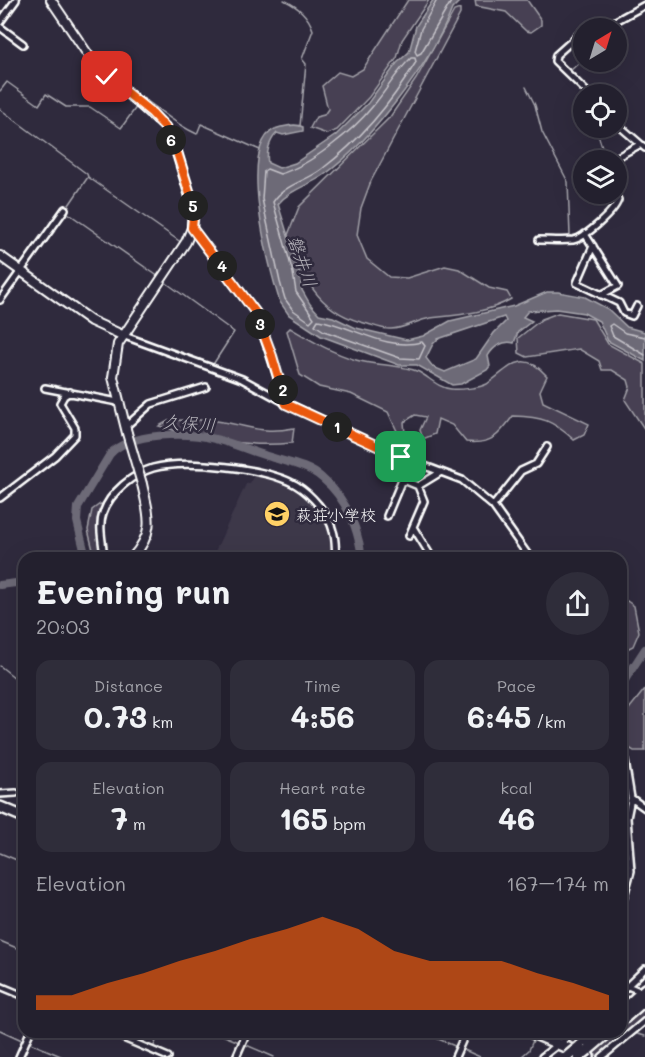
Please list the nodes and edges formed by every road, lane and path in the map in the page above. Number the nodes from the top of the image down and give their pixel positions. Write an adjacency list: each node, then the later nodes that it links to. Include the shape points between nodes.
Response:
1 (16, 0): 5 (street)
2 (51, 0): 15 (street, via 93,62 165,127 194,207)
3 (645, 5): 4 (street)
4 (621, 18)
5 (0, 22)
6 (0, 27): 8 (street)
7 (573, 40): 9 (street, via 556,55 555,61)
8 (23, 44)
9 (579, 84)
10 (627, 133): 11 (street)
11 (642, 146): 12 (street)
12 (627, 153)
13 (617, 204): 16 (street)
14 (65, 209): 20 (street)
15 (192, 228): 24 (street); 29 (street, via 256,313)
16 (585, 234): 17 (street, via 573,240); 18 (street)
17 (539, 240)
18 (593, 246): 21 (street, via 618,285); 21 (street, via 577,283)
19 (0, 256): 20 (street)
20 (21, 271): 22 (street); 24 (street, via 91,321)
21 (601, 295): 23 (street, via 619,303 624,313 632,316)
22 (0, 300)
23 (637, 306)
24 (122, 335): 28 (street, via 114,367); 29 (street, via 242,379)
25 (206, 387): 30 (street, via 151,404)
26 (45, 388): 27 (street)
27 (70, 392): 28 (street); 34 (street, via 60,402 75,435 55,456)
28 (118, 402): 30 (street)
29 (286, 404): 32 (street)
30 (126, 430): 40 (street, bridge, via 150,523)
31 (547, 447): 35 (street, via 536,464 521,471)
32 (441, 472): 33 (street); 35 (street, via 462,480)
33 (418, 486): 36 (street, via 401,482); 37 (street, via 424,501)
34 (0, 498)
35 (493, 506): 43 (street)
36 (387, 516)
37 (413, 527): 38 (street); 42 (street)
38 (409, 536)
39 (103, 552): 41 (street, via 104,510 134,476 166,466 220,465 286,481 301,489 329,520)
40 (139, 552)
41 (336, 552)
42 (428, 552)
43 (526, 552)
44 (627, 773): 47 (street)
45 (16, 793): 46 (street)
46 (0, 794)
47 (631, 798): 49 (street); 51 (street)
48 (0, 807): 50 (highway)
49 (645, 808)
50 (18, 814)
51 (627, 818)
52 (627, 818): 53 (street, via 631,871)
53 (627, 885)
54 (645, 969): 56 (street)
55 (0, 986): 58 (street)
56 (628, 986): 57 (street)
57 (641, 990): 60 (highway)
58 (18, 994)
59 (645, 1000): 61 (highway)
60 (627, 1005)
61 (627, 1016)
62 (645, 1021): 63 (street)
63 (627, 1036)
64 (27, 1038): 75 (street)
65 (123, 1038): 76 (street)
66 (244, 1038): 77 (street)
67 (463, 1038): 78 (street)
68 (549, 1038): 72 (highway)
69 (567, 1038): 72 (street)
70 (602, 1038): 73 (highway)
71 (625, 1038): 81 (street)
72 (560, 1044): 73 (highway); 79 (street)
73 (586, 1051): 74 (highway, bridge); 80 (highway, bridge)
74 (567, 1056)
75 (19, 1057)
76 (168, 1057)
77 (236, 1057)
78 (455, 1057)
79 (543, 1057)
80 (579, 1057)
81 (602, 1057)

